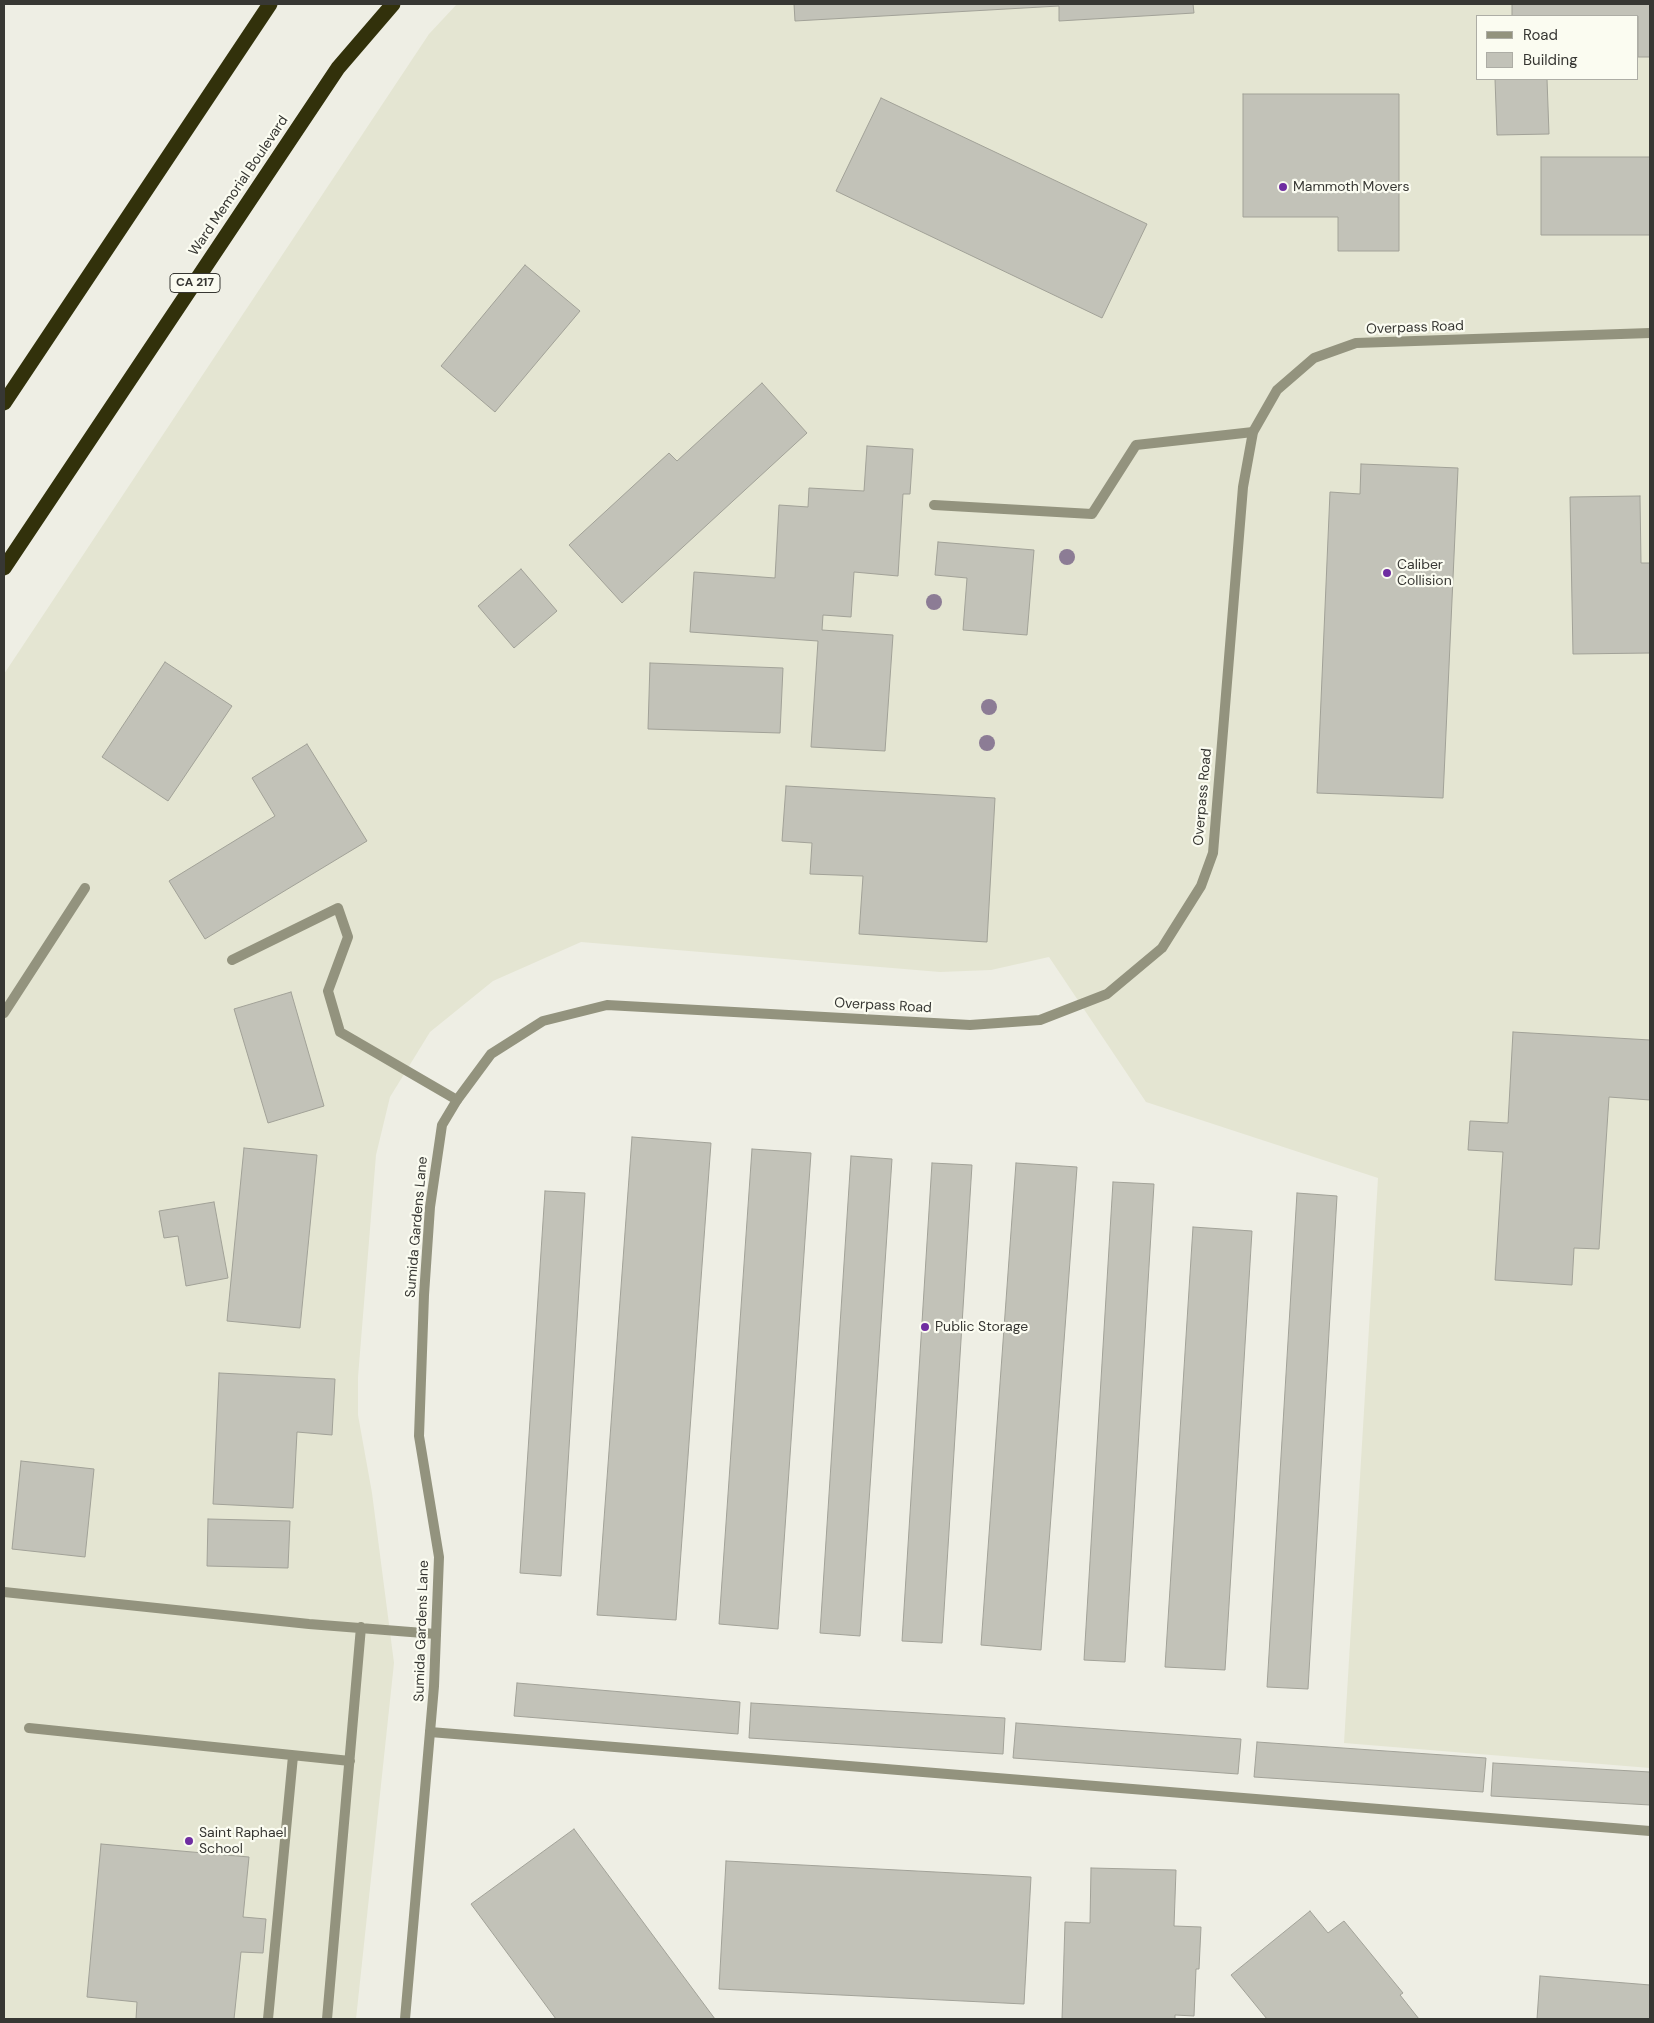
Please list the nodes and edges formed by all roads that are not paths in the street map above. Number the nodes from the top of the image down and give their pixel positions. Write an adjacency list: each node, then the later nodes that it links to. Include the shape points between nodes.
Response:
1 (270, 4): 4 (highway)
2 (393, 4): 7 (highway, Ward Memorial Boulevard / CA 217, via 338,68)
3 (1650, 333): 5 (street, Overpass Road, via 1356,343 1314,358 1277,390)
4 (4, 403)
5 (1253, 432): 6 (street, via 1136,445 1092,514); 11 (street, Overpass Road, via 1244,487 1212,853 1201,886 1162,948 1107,994 1040,1020 970,1025 607,1005 543,1022 491,1054)
6 (934, 506)
7 (4, 568)
8 (85, 888): 10 (street)
9 (232, 960): 11 (street, via 338,908 348,937 328,991 340,1032)
10 (4, 1013)
11 (457, 1100): 12 (street, Overpass Road)
12 (442, 1125): 15 (street, Sumida Gardens Lane, via 430,1207 419,1436 439,1557)
13 (4, 1592): 14 (street)
14 (361, 1627): 15 (street); 19 (street)
15 (436, 1634): 17 (street, Sumida Gardens Lane)
16 (28, 1728): 18 (street)
17 (430, 1732): 20 (street); 23 (street, Sumida Gardens Lane)
18 (293, 1756): 19 (street); 21 (street)
19 (350, 1761): 22 (street)
20 (1650, 1831)
21 (268, 2019)
22 (327, 2019)
23 (405, 2019)

